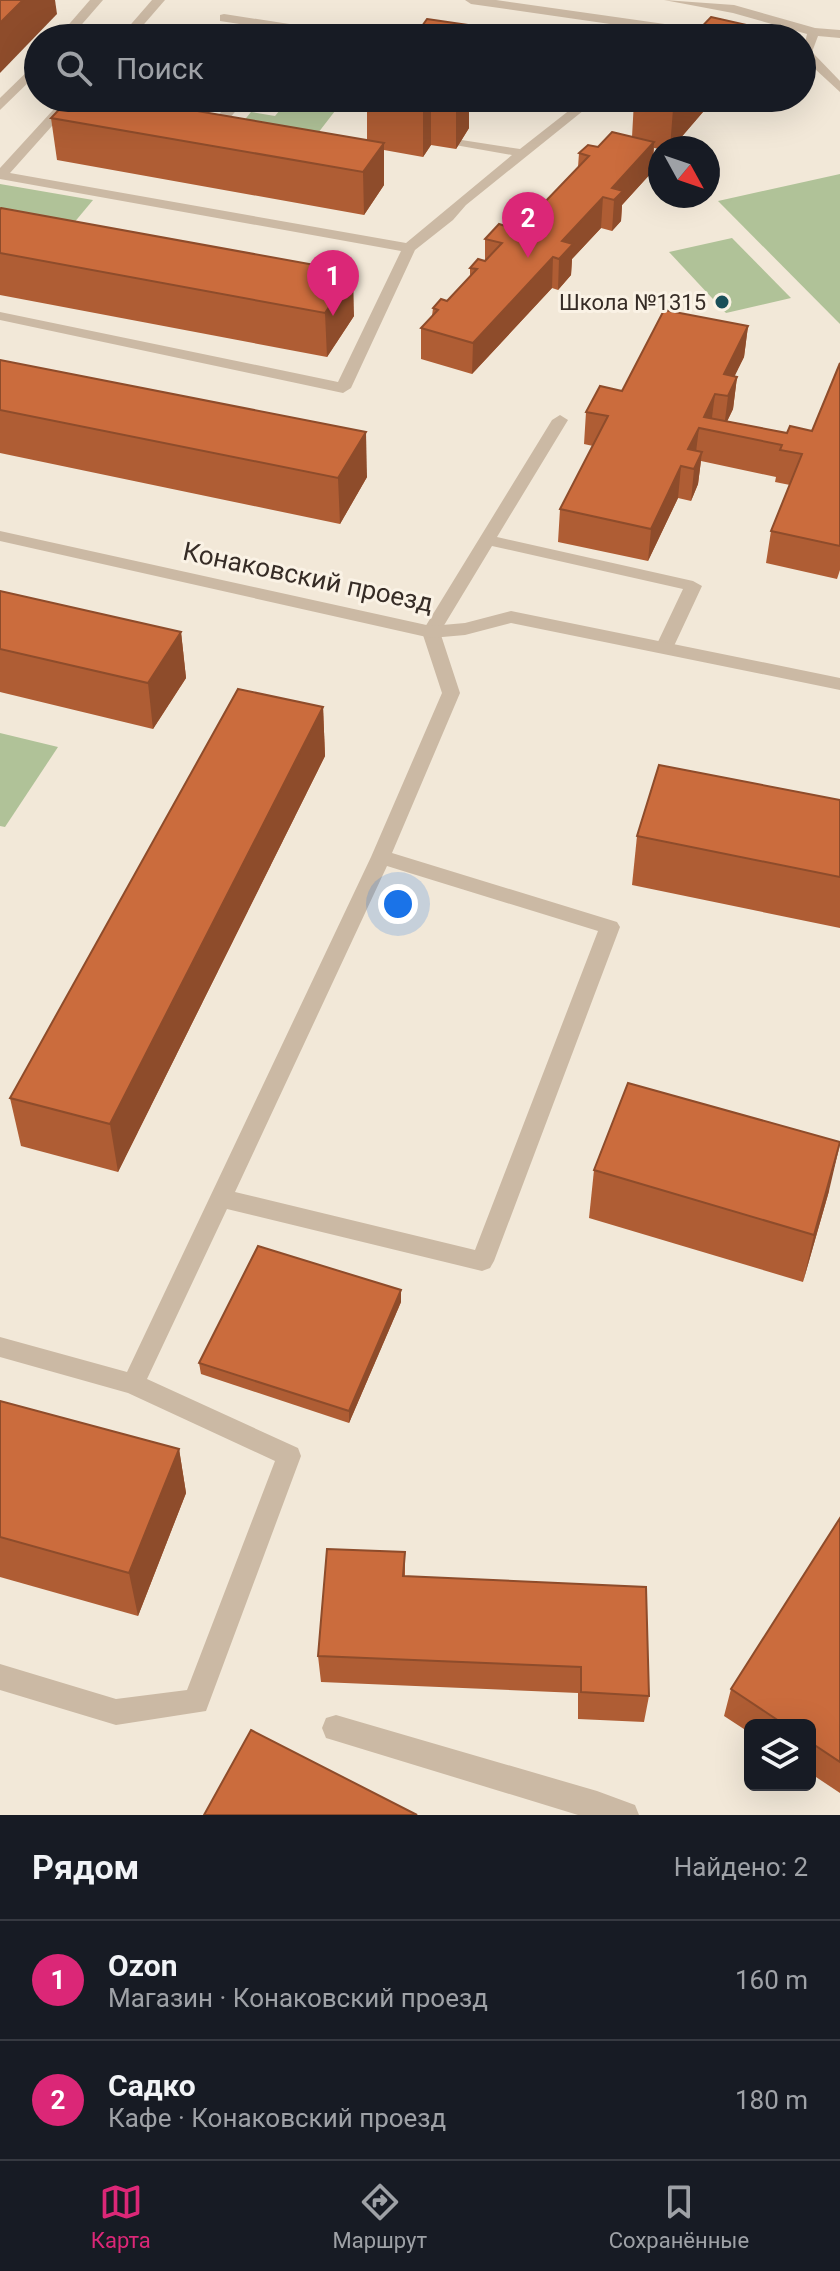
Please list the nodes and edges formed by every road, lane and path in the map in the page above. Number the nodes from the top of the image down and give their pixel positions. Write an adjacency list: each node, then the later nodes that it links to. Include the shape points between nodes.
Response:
1 (97, 0): 8 (street)
2 (159, 0): 9 (street)
3 (471, 0): 11 (street)
4 (670, 0): 6 (street)
5 (745, 0): 6 (street)
6 (734, 9): 12 (street); 13 (street)
7 (224, 18): 10 (street)
8 (76, 24)
9 (138, 24)
10 (251, 24)
11 (625, 24)
12 (712, 24)
13 (786, 24)
14 (816, 32): 15 (street)
15 (840, 34)
16 (816, 64): 18 (street)
17 (24, 80): 19 (street)
18 (840, 88)
19 (0, 106)
20 (58, 112): 26 (street)
21 (229, 112): 23 (street, via 208,137)
22 (575, 112): 25 (street)
23 (193, 134)
24 (460, 142): 25 (street)
25 (523, 153): 27 (street)
26 (0, 175): 27 (street)
27 (409, 248): 28 (street, via 343,388)
28 (0, 316)
29 (560, 420): 31 (street)
30 (0, 536): 32 (street, Конаковский проезд)
31 (488, 540): 32 (street); 33 (street, via 693,586)
32 (431, 632): 33 (street, Конаковский проезд, via 511,617); 35 (street, via 451,693)
33 (665, 646): 34 (street, Конаковский проезд)
34 (840, 684)
35 (381, 857): 36 (street); 36 (street, via 610,927 482,1261)
36 (221, 1198): 38 (street)
37 (0, 1347): 38 (street)
38 (133, 1384): 39 (street, via 289,1456 196,1702 116,1712)
39 (0, 1677)
40 (336, 1728): 41 (street)
41 (594, 1810): 42 (street)
42 (625, 1815)

